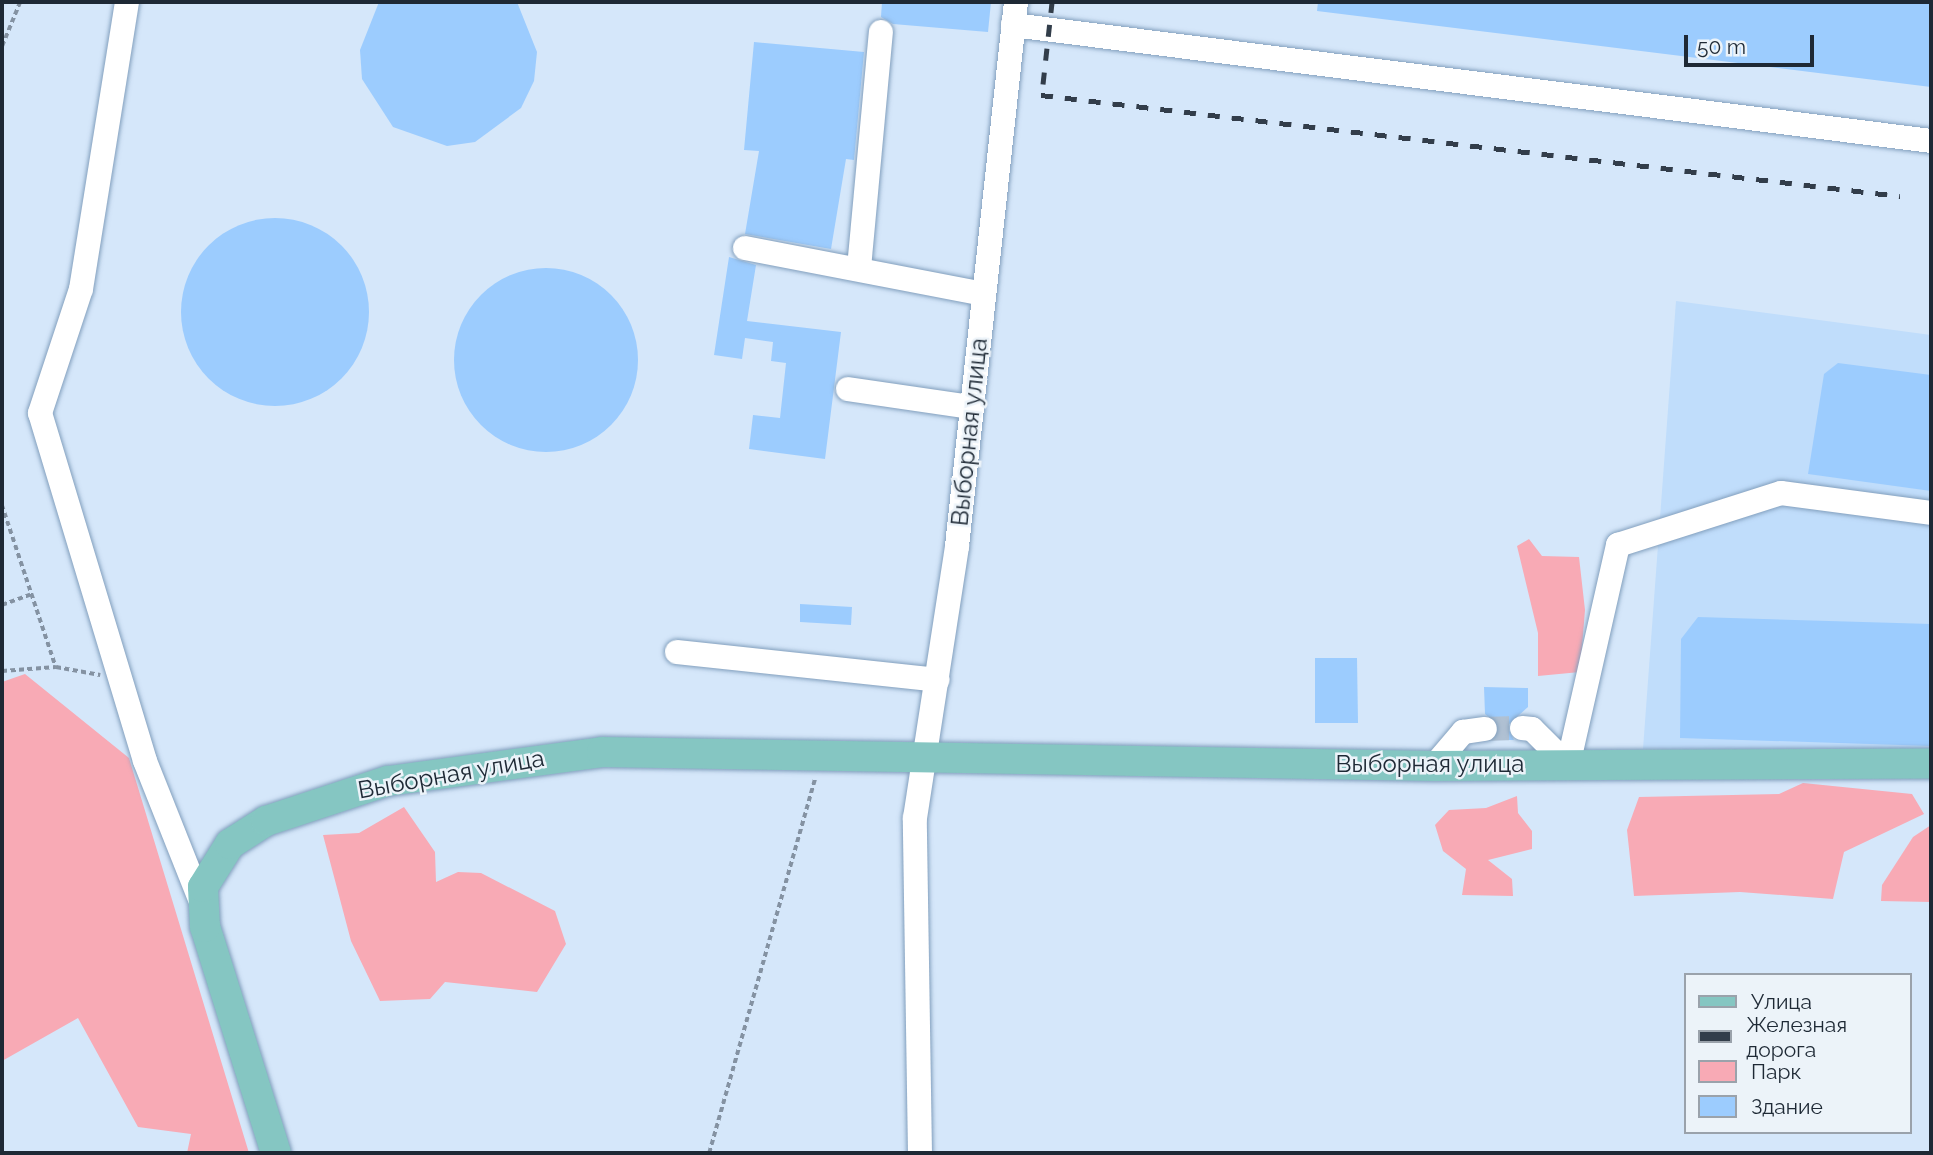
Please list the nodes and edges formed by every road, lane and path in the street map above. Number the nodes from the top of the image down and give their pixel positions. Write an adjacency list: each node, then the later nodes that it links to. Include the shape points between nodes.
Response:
1 (20, 2): 5 (path)
2 (127, 2): 19 (street, via 81,289 40,413)
3 (1015, 13): 6 (street); 9 (street, Выборная улица)
4 (881, 32): 8 (street)
5 (2, 46)
6 (1931, 141)
7 (745, 248): 8 (street)
8 (859, 268): 9 (street)
9 (984, 294): 11 (street, Выборная улица)
10 (848, 389): 11 (street)
11 (972, 407): 20 (street, Выборная улица)
12 (2, 505): 14 (path)
13 (1931, 513): 26 (street, via 1781,493 1618,545)
14 (30, 595): 15 (path); 17 (path)
15 (2, 605)
16 (677, 652): 20 (street)
17 (56, 667): 18 (path); 19 (path)
18 (2, 671)
19 (123, 680): 28 (street, via 145,761)
20 (938, 680): 24 (street, Выборная улица)
21 (1522, 728): 26 (street, via 1532,729)
22 (1485, 729): 27 (street, via 1463,732)
23 (822, 755): 24 (main road, Выборная улица); 28 (main road, Выборная улица, via 602,752 388,781 265,821 216,860); 30 (path)
24 (928, 757): 27 (main road, Выборная улица); 31 (street, via 915,818)
25 (1931, 763): 26 (main road, Выборная улица)
26 (1568, 765): 27 (main road, Выборная улица)
27 (1434, 766)
28 (200, 899): 29 (main road)
29 (276, 1153)
30 (709, 1153)
31 (920, 1153)

